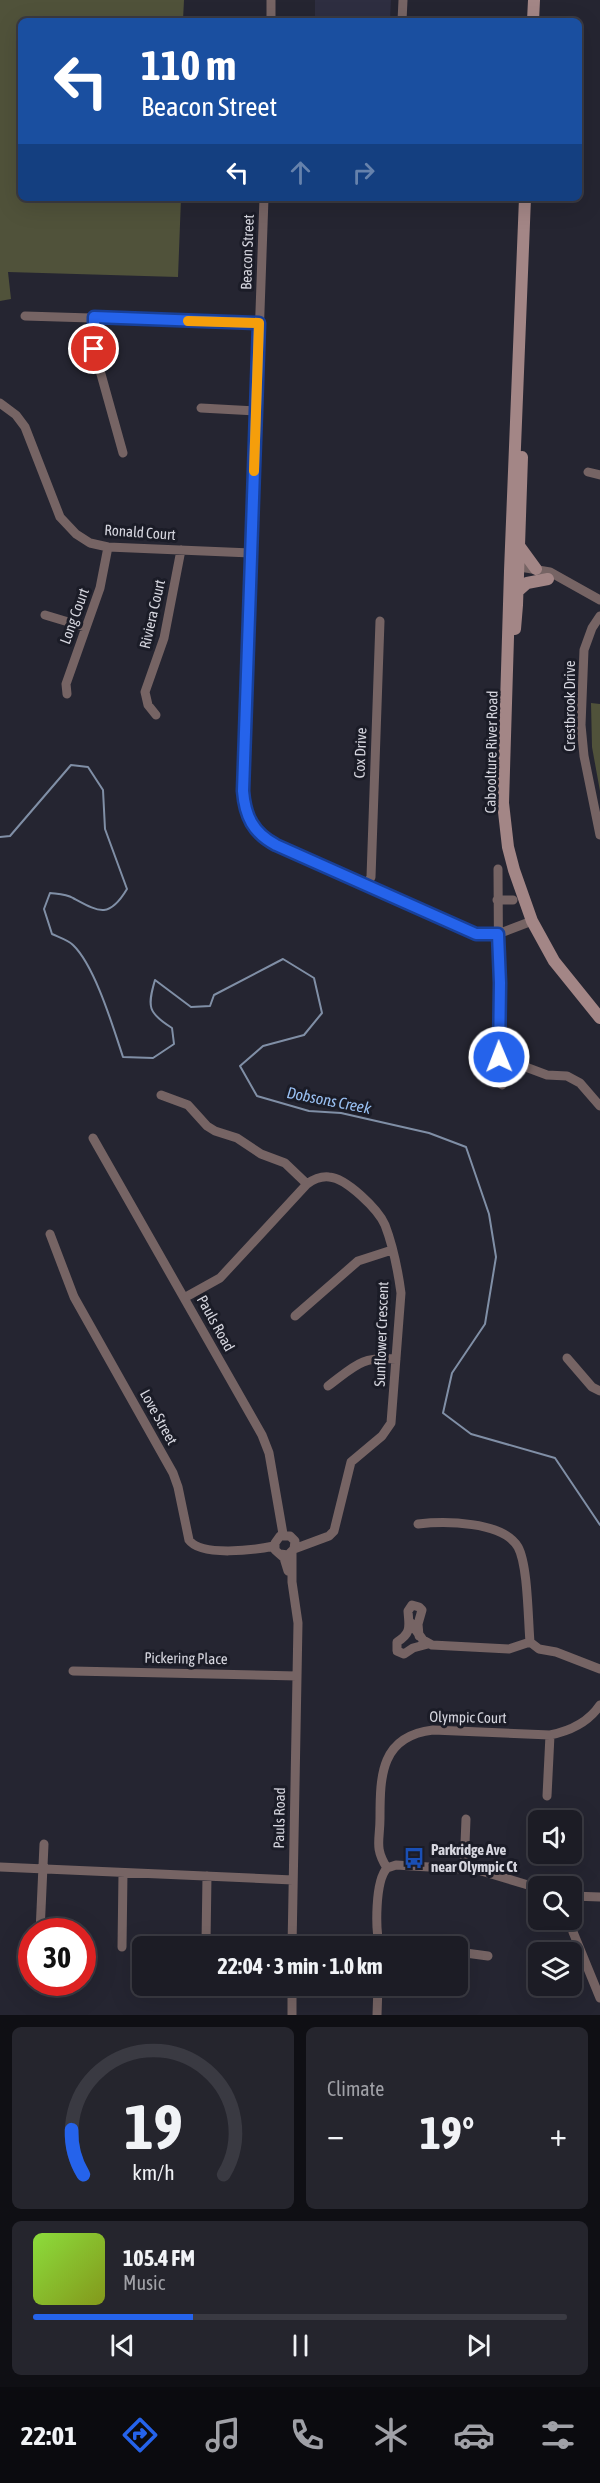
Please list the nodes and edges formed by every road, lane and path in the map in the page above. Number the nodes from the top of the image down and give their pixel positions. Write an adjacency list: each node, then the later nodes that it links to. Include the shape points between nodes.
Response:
1 (272, 0): 4 (street)
2 (403, 0): 5 (street)
3 (534, 0): 6 (main road)
4 (271, 18)
5 (402, 18)
6 (533, 18)
7 (264, 201): 11 (street, Beacon Street)
8 (525, 201): 12 (main road, Caboolture River Road)
9 (25, 316): 10 (street)
10 (94, 317): 11 (street); 16 (street, via 94,349)
11 (259, 323): 15 (street, Beacon Street)
12 (518, 402): 20 (main road, Caboolture River Road); 23 (main road, Caboolture River Road)
13 (0, 404): 19 (street, Ronald Court, via 25,427 60,516 85,540)
14 (201, 408): 15 (street)
15 (256, 411): 22 (street, Beacon Street)
16 (123, 453)
17 (588, 472): 18 (street)
18 (600, 475)
19 (108, 547): 21 (street, Ronald Court); 32 (street, Long Court, via 100,588)
20 (520, 547): 23 (main road, Caboolture River Road); 24 (main road)
21 (181, 550): 22 (street, Ronald Court); 35 (street, Riviera Court, via 164,638 145,692)
22 (251, 553): 38 (street, Beacon Street, via 243,791 248,818 264,838)
23 (514, 569): 24 (street); 25 (street); 27 (main road, Caboolture River Road); 33 (main road, Caboolture River Road)
24 (536, 569): 26 (street)
25 (548, 579): 26 (street); 27 (main road, via 527,583)
26 (565, 581): 28 (street)
27 (518, 591): 33 (main road, Caboolture River Road)
28 (600, 600)
29 (45, 615): 32 (street)
30 (600, 616): 36 (street, Crestbrook Drive, via 584,650 581,725)
31 (380, 621): 38 (street, Cox Drive, via 371,877)
32 (85, 627): 34 (street, Long Court, via 66,684)
33 (507, 677): 41 (main road, Caboolture River Road, via 503,803 508,847)
34 (67, 694)
35 (156, 715)
36 (600, 835)
37 (498, 869): 39 (street)
38 (366, 886): 42 (street, Beacon Street, via 476,934)
39 (497, 900): 40 (street); 42 (street)
40 (513, 900)
41 (532, 921): 42 (street, Beacon Street); 43 (main road, Caboolture River Road, via 554,961)
42 (498, 934): 44 (street)
43 (600, 1018)
44 (499, 1057): 45 (street); 47 (street, via 547,1075 567,1076 580,1083)
45 (502, 1085)
46 (161, 1095): 49 (street, via 188,1105 215,1131 285,1163)
47 (600, 1106)
48 (93, 1138): 52 (street, Pauls Road)
49 (307, 1184): 51 (street, Sunflower Crescent, via 327,1176 344,1182 381,1218); 52 (street, via 220,1278)
50 (50, 1234): 62 (street, Love Street, via 74,1297 173,1473 189,1540 200,1549)
51 (392, 1250): 53 (street, via 358,1262); 55 (street, Sunflower Crescent, via 401,1293)
52 (184, 1298): 59 (street, Pauls Road, via 269,1453)
53 (295, 1316)
54 (567, 1358): 57 (street)
55 (396, 1359): 56 (street, via 363,1360); 61 (street, Sunflower Crescent, via 391,1423 382,1436 351,1462 337,1524 329,1536)
56 (328, 1386)
57 (600, 1391)
58 (418, 1524): 67 (street, via 471,1524 514,1541 521,1555 529,1605)
59 (283, 1534): 60 (street); 62 (street, via 276,1540)
60 (293, 1538): 61 (street); 63 (street, Pauls Road)
61 (316, 1540): 63 (street, Sunflower Crescent)
62 (277, 1550): 63 (street, Love Street); 64 (street, Pauls Road)
63 (293, 1551): 64 (street, Pauls Road)
64 (292, 1582): 71 (street, Pauls Road, via 298,1623)
65 (410, 1622): 66 (street); 66 (street, via 408,1611 416,1605 422,1610); 68 (street, via 409,1632 396,1645 396,1651 404,1654)
66 (420, 1636): 68 (street)
67 (530, 1642): 68 (street, via 509,1649); 69 (street, via 539,1649)
68 (428, 1644)
69 (600, 1669)
70 (73, 1671): 71 (street, Pickering Place)
71 (297, 1676): 83 (street, Pauls Road)
72 (600, 1705): 73 (street, Olympic Court, via 577,1726)
73 (550, 1734): 74 (street); 78 (street, Olympic Court, via 433,1730 419,1732 396,1746 382,1768 380,1782 378,1851)
74 (547, 1796)
75 (466, 1819): 79 (street)
76 (44, 1844): 80 (street)
77 (0, 1867): 80 (street)
78 (387, 1868): 79 (street); 91 (street, via 379,1883)
79 (464, 1868): 84 (street)
80 (42, 1869): 81 (street); 87 (street)
81 (123, 1873): 82 (street); 92 (street)
82 (207, 1876): 83 (street); 89 (street)
83 (293, 1880): 90 (street, Pauls Road)
84 (528, 1885)
85 (582, 1897): 86 (street)
86 (600, 1897)
87 (40, 1918)
88 (573, 1930): 95 (street)
89 (206, 1936)
90 (292, 1936)
91 (378, 1936)
92 (122, 1947)
93 (468, 1953): 94 (street)
94 (488, 1956)
95 (599, 1994)
96 (292, 1996): 98 (street)
97 (378, 1996): 99 (street)
98 (292, 2015)
99 (377, 2015)

